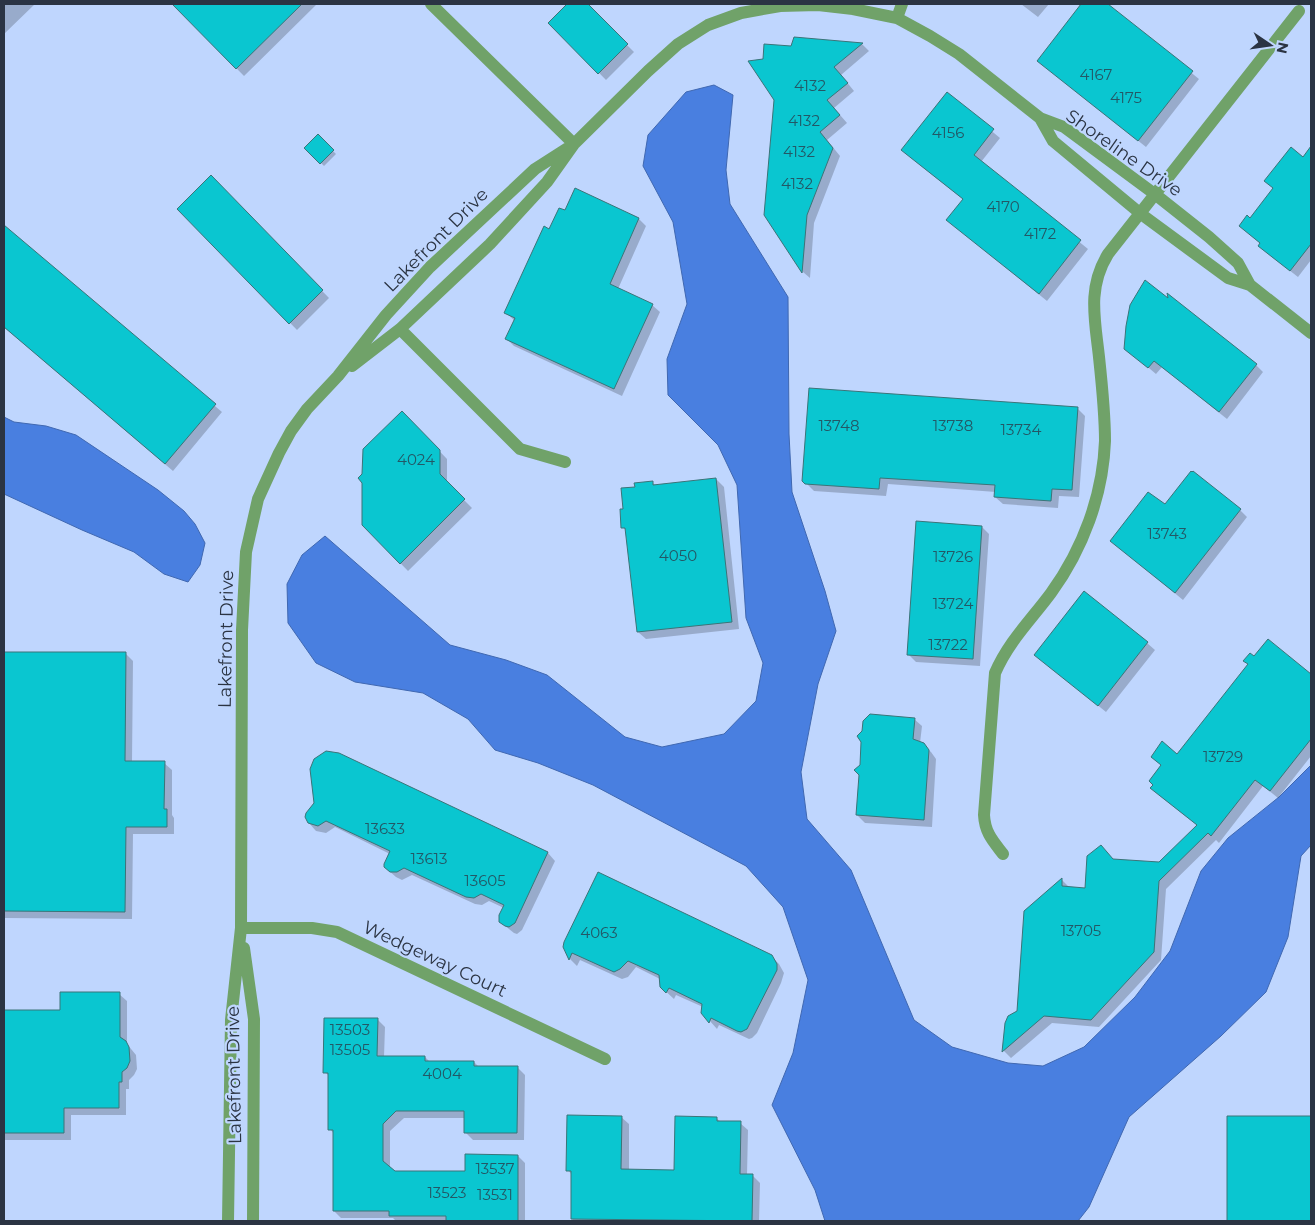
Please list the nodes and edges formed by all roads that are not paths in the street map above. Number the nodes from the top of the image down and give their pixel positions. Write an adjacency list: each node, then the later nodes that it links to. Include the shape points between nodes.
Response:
1 (431, 4): 6 (street)
2 (902, 4): 4 (street)
3 (1299, 11): 7 (street)
4 (897, 18): 5 (street, via 958,54); 6 (street, Lakefront Drive, via 818,5 780,6 741,13 708,25 678,44)
5 (1040, 118): 7 (street, Shoreline Drive, via 1064,127); 8 (street, Shoreline Drive, via 1053,141)
6 (574, 144): 10 (street, Lakefront Drive, via 547,182 490,244); 12 (street, Lakefront Drive, via 535,169 430,267 386,315)
7 (1156, 195): 8 (street); 9 (street, Shoreline Drive, via 1238,263)
8 (1141, 214): 9 (street, Shoreline Drive, via 1228,278); 14 (street, via 1108,254 1095,286 1093,307 1105,441 1093,509 1064,573 1013,639 995,674 984,815 985,827)
9 (1250, 285): 11 (street, Shoreline Drive)
10 (400, 329): 12 (street, Lakefront Drive); 13 (street, via 520,449)
11 (1311, 333)
12 (338, 376): 15 (street, Lakefront Drive, via 307,409 279,453 258,499 246,552 242,630)
13 (565, 462)
14 (1003, 854)
15 (241, 928): 16 (street, Wedgeway Court, via 312,928 337,932); 17 (street, Lakefront Drive, via 231,1020); 18 (street, Lakefront Drive, via 254,1019)
16 (605, 1059)
17 (228, 1221)
18 (253, 1221)

